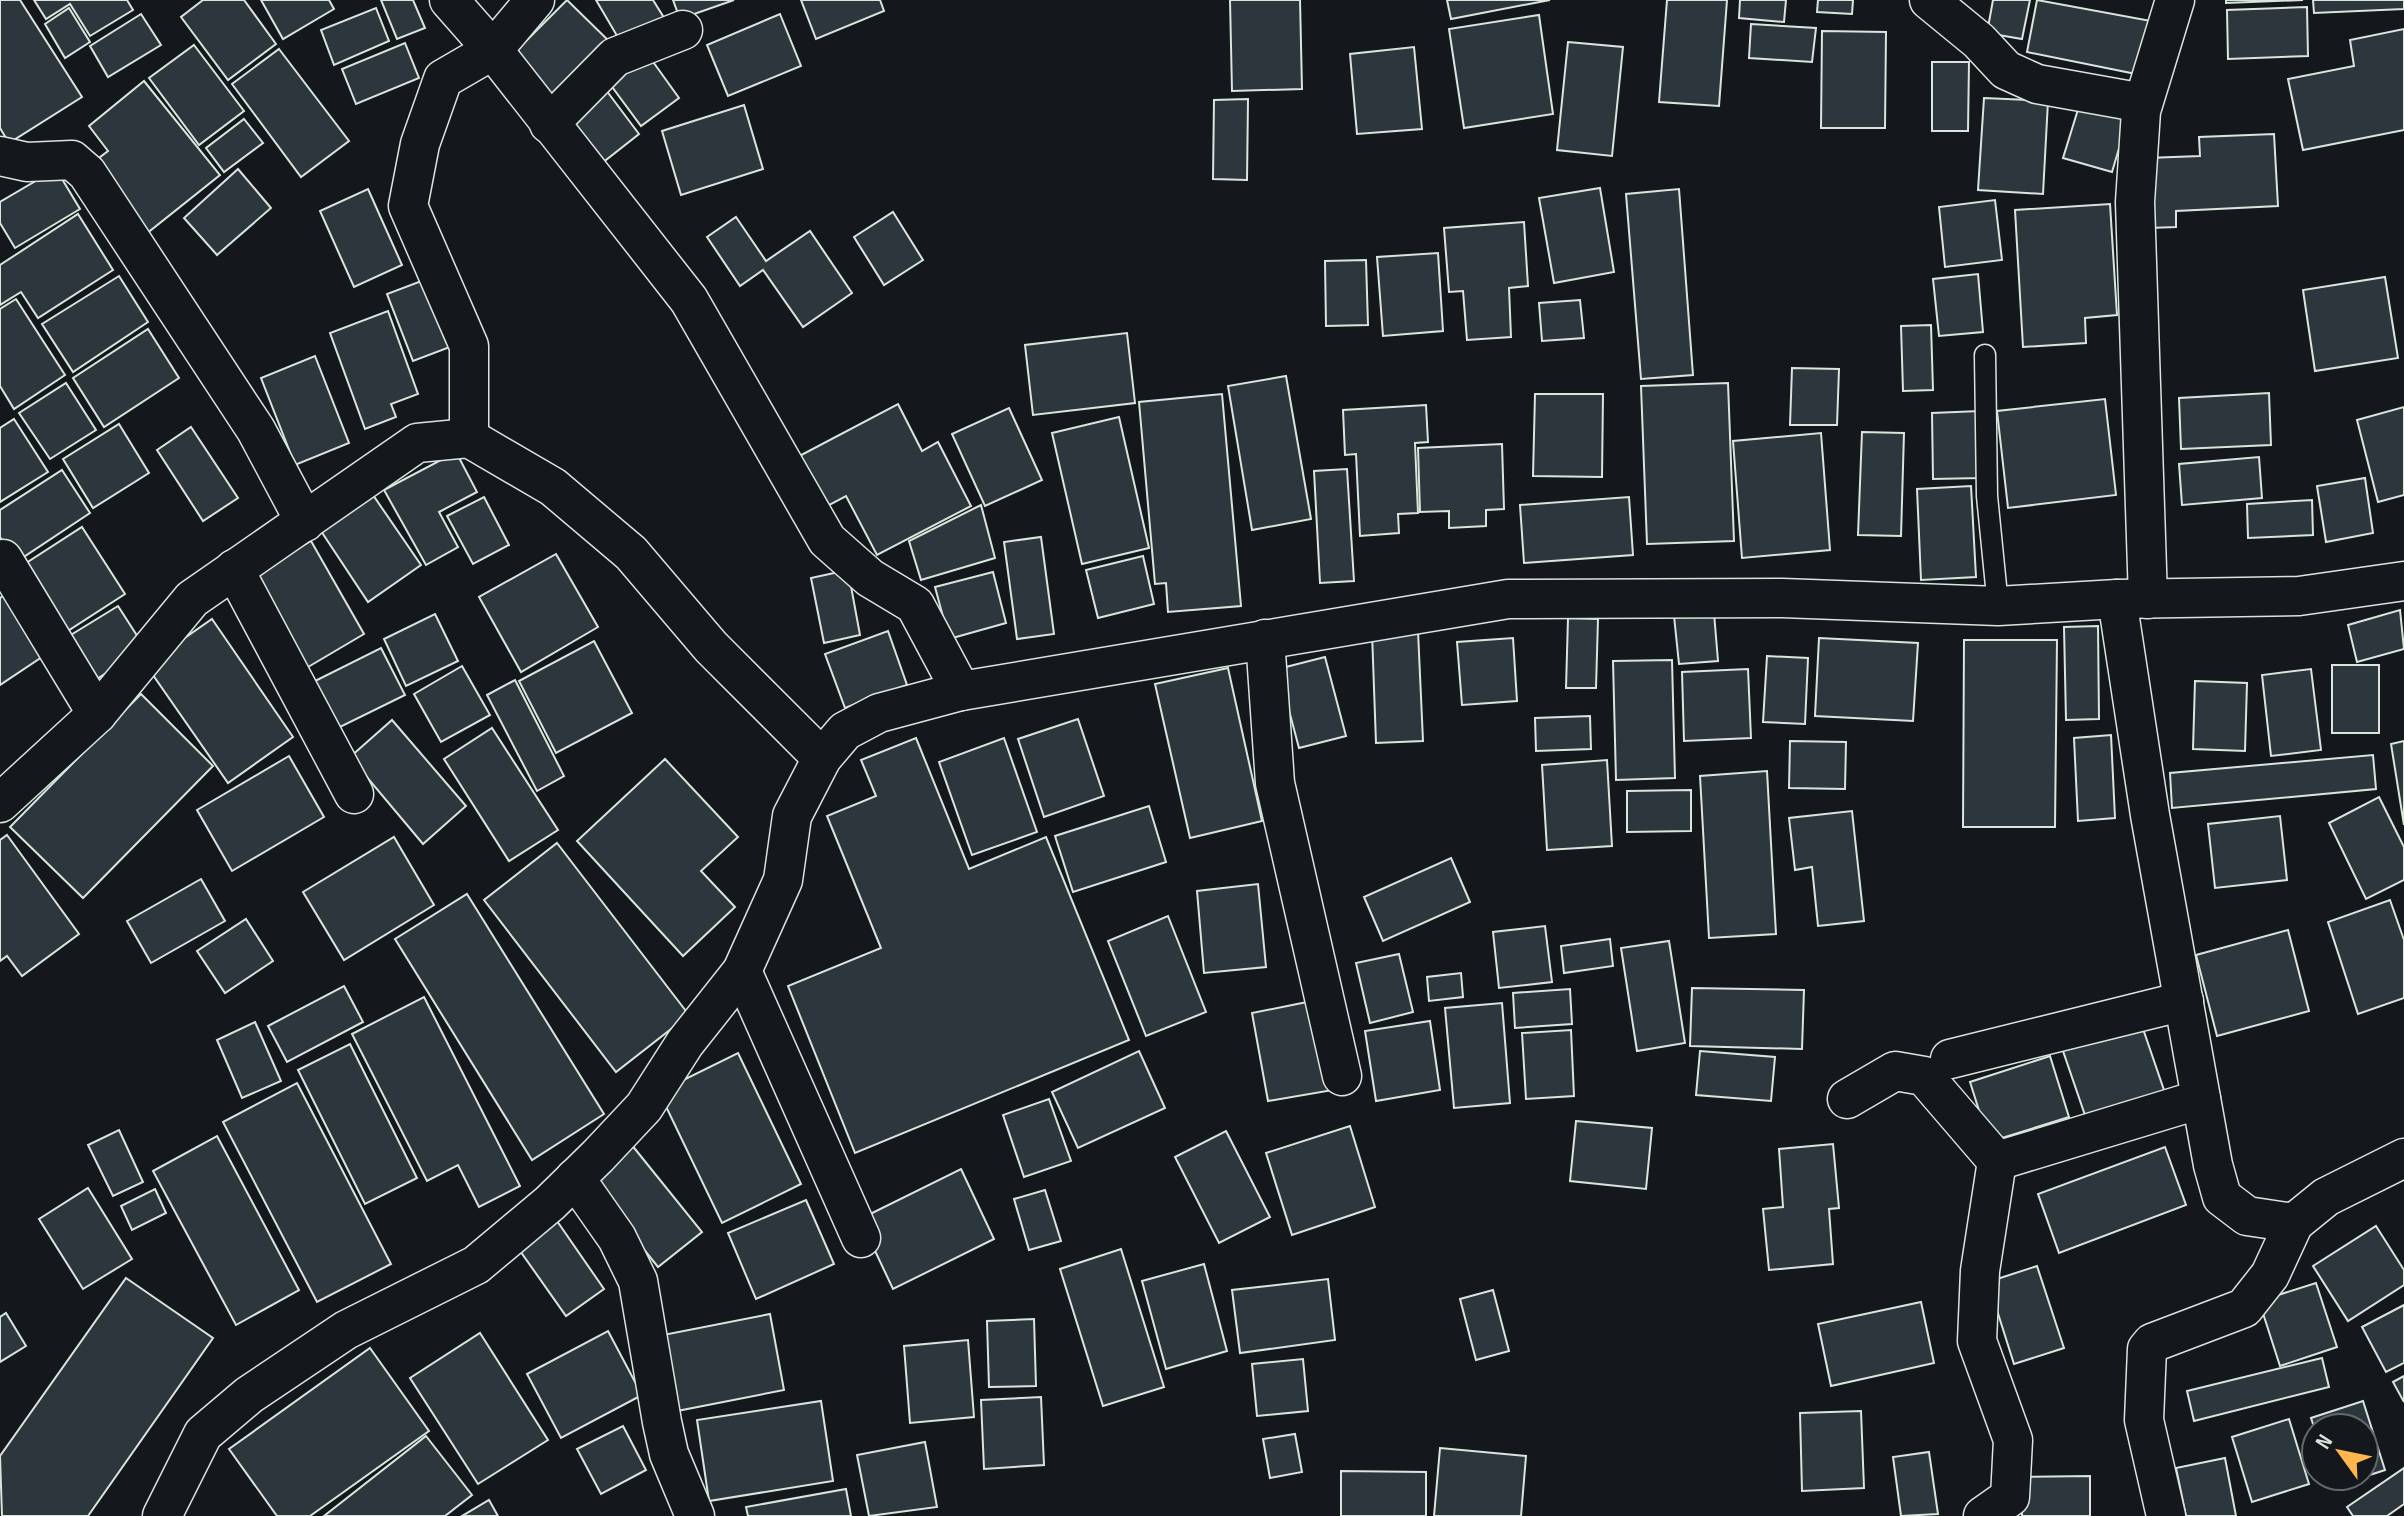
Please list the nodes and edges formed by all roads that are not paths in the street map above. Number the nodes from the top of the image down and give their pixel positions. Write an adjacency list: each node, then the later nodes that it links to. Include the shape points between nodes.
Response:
1 (449, 0): 6 (street)
2 (535, 0): 6 (street)
3 (1929, 0): 7 (street, via 2006,70 2037,84)
4 (2175, 0): 7 (street)
5 (683, 30): 8 (street, via 615,57)
6 (493, 50): 8 (street); 11 (street, via 443,79 420,144 408,206 469,346)
7 (2143, 103): 16 (street, via 2135,202)
8 (549, 124): 19 (street, via 689,300 827,540 870,578 915,605)
9 (0, 156): 12 (street, via 27,162 72,160 87,173 256,430)
10 (1985, 355): 17 (lane, via 1987,496)
11 (469, 438): 12 (street, via 417,443); 21 (street, via 553,487 631,553 711,647)
12 (305, 522): 14 (street)
13 (3, 559): 20 (street)
14 (234, 569): 20 (street, via 192,599); 22 (street)
15 (2404, 581): 16 (street, via 2299,596)
16 (2132, 599): 17 (street); 25 (street)
17 (1998, 606): 18 (street, via 1782,598 1508,599)
18 (1265, 639): 19 (street); 27 (street, via 1275,783)
19 (961, 691): 21 (street, via 879,713 845,731)
20 (97, 714): 23 (street)
21 (822, 758): 24 (street, via 792,816 783,880)
22 (354, 794)
23 (0, 803)
24 (742, 971): 32 (street, via 685,1043 644,1107); 34 (street)
25 (2184, 1001): 26 (street); 29 (street)
26 (1950, 1059)
27 (1342, 1076)
28 (1847, 1099): 31 (street, via 1895,1071 1924,1076)
29 (2201, 1099): 31 (street); 33 (street, via 2222,1197 2247,1216)
30 (2404, 1158): 33 (street, via 2326,1197)
31 (1997, 1161): 37 (street, via 1980,1271 1977,1341 2013,1440 2010,1497)
32 (575, 1178): 35 (street, via 476,1265 346,1330 249,1395 203,1434); 36 (street, via 617,1238 638,1281 669,1454)
33 (2294, 1223): 38 (street, via 2270,1275 2244,1308 2147,1349 2144,1420)
34 (861, 1238)
35 (162, 1516)
36 (695, 1516)
37 (1983, 1516)
38 (2166, 1516)

